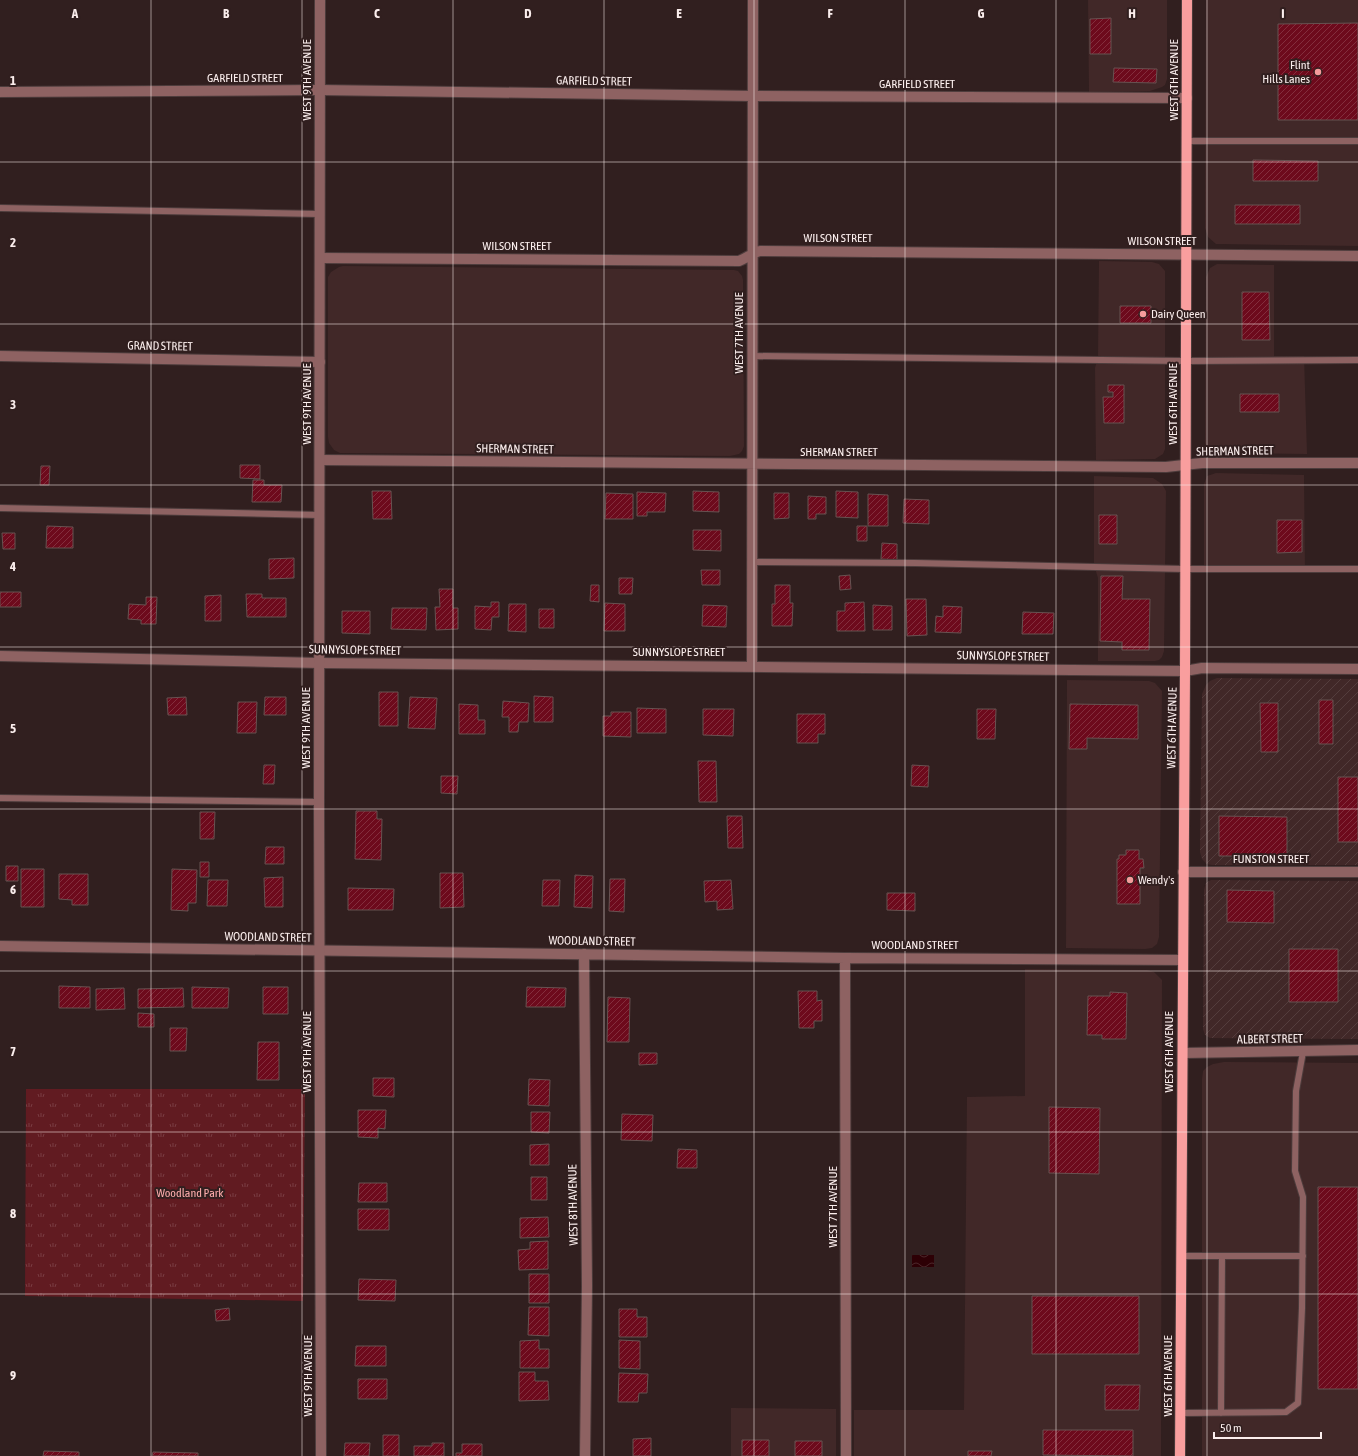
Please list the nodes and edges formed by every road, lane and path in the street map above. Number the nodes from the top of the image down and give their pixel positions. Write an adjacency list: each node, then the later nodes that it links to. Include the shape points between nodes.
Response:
1 (320, 0): 4 (street, WEST 9TH AVENUE)
2 (753, 0): 6 (street, WEST 7TH AVENUE)
3 (1186, 0): 7 (main road, WEST 6TH AVENUE)
4 (319, 90): 5 (street, GARFIELD STREET); 6 (street, GARFIELD STREET); 11 (street, WEST 9TH AVENUE)
5 (0, 92)
6 (753, 96): 7 (street, GARFIELD STREET); 12 (street, WEST 7TH AVENUE)
7 (1187, 98): 9 (main road, WEST 6TH AVENUE)
8 (1358, 140): 9 (lane)
9 (1187, 141): 13 (main road, WEST 6TH AVENUE)
10 (0, 208): 11 (lane)
11 (320, 214): 15 (street, WEST 9TH AVENUE)
12 (752, 253): 13 (street, WILSON STREET, via 768,251); 15 (street, WILSON STREET, via 739,261); 17 (street, WEST 7TH AVENUE)
13 (1186, 254): 14 (street, WILSON STREET); 19 (main road, WEST 6TH AVENUE)
14 (1358, 256)
15 (320, 258): 20 (street, WEST 9TH AVENUE)
16 (0, 356): 20 (street, GRAND STREET)
17 (752, 356): 19 (lane); 23 (street, WEST 7TH AVENUE)
18 (1358, 360): 19 (lane)
19 (1186, 361): 24 (main road, WEST 6TH AVENUE)
20 (320, 362): 21 (street, WEST 9TH AVENUE)
21 (320, 460): 23 (street, SHERMAN STREET); 26 (street, WEST 9TH AVENUE)
22 (1358, 463): 24 (street, SHERMAN STREET)
23 (752, 464): 24 (street, SHERMAN STREET, via 1166,467); 27 (street, WEST 7TH AVENUE)
24 (1186, 465): 28 (main road, WEST 6TH AVENUE)
25 (0, 508): 26 (lane)
26 (319, 515): 31 (street, WEST 9TH AVENUE)
27 (752, 562): 28 (lane); 32 (street, WEST 7TH AVENUE)
28 (1185, 569): 29 (lane); 34 (main road, WEST 6TH AVENUE)
29 (1358, 569)
30 (0, 656): 31 (street, SUNNYSLOPE STREET)
31 (320, 663): 32 (street, SUNNYSLOPE STREET); 36 (street, WEST 9TH AVENUE)
32 (752, 666): 34 (street, SUNNYSLOPE STREET)
33 (1358, 669): 34 (street, SUNNYSLOPE STREET)
34 (1185, 670): 37 (main road, WEST 6TH AVENUE)
35 (0, 798): 36 (lane)
36 (319, 802): 40 (street, WEST 9TH AVENUE)
37 (1183, 872): 38 (street, FUNSTON STREET); 43 (main road, WEST 6TH AVENUE)
38 (1358, 872)
39 (0, 946): 40 (street, WOODLAND STREET)
40 (319, 951): 41 (street, WOODLAND STREET); 52 (street, WEST 9TH AVENUE)
41 (584, 954): 42 (street, WOODLAND STREET); 53 (street, WEST 8TH AVENUE, via 587,1286)
42 (845, 958): 43 (street, WOODLAND STREET); 54 (street, WEST 7TH AVENUE)
43 (1183, 960): 46 (main road, WEST 6TH AVENUE)
44 (1358, 1050): 45 (street, ALBERT STREET)
45 (1304, 1052): 46 (street, ALBERT STREET); 49 (lane, via 1296,1091 1295,1171 1303,1197)
46 (1182, 1053): 47 (main road, WEST 6TH AVENUE)
47 (1180, 1256): 48 (lane); 50 (main road, WEST 6TH AVENUE)
48 (1222, 1256): 49 (lane); 51 (lane)
49 (1302, 1256): 51 (lane, via 1298,1403 1286,1412)
50 (1181, 1413): 51 (lane); 55 (main road, WEST 6TH AVENUE)
51 (1220, 1413)
52 (321, 1456)
53 (585, 1456)
54 (846, 1456)
55 (1180, 1456)

